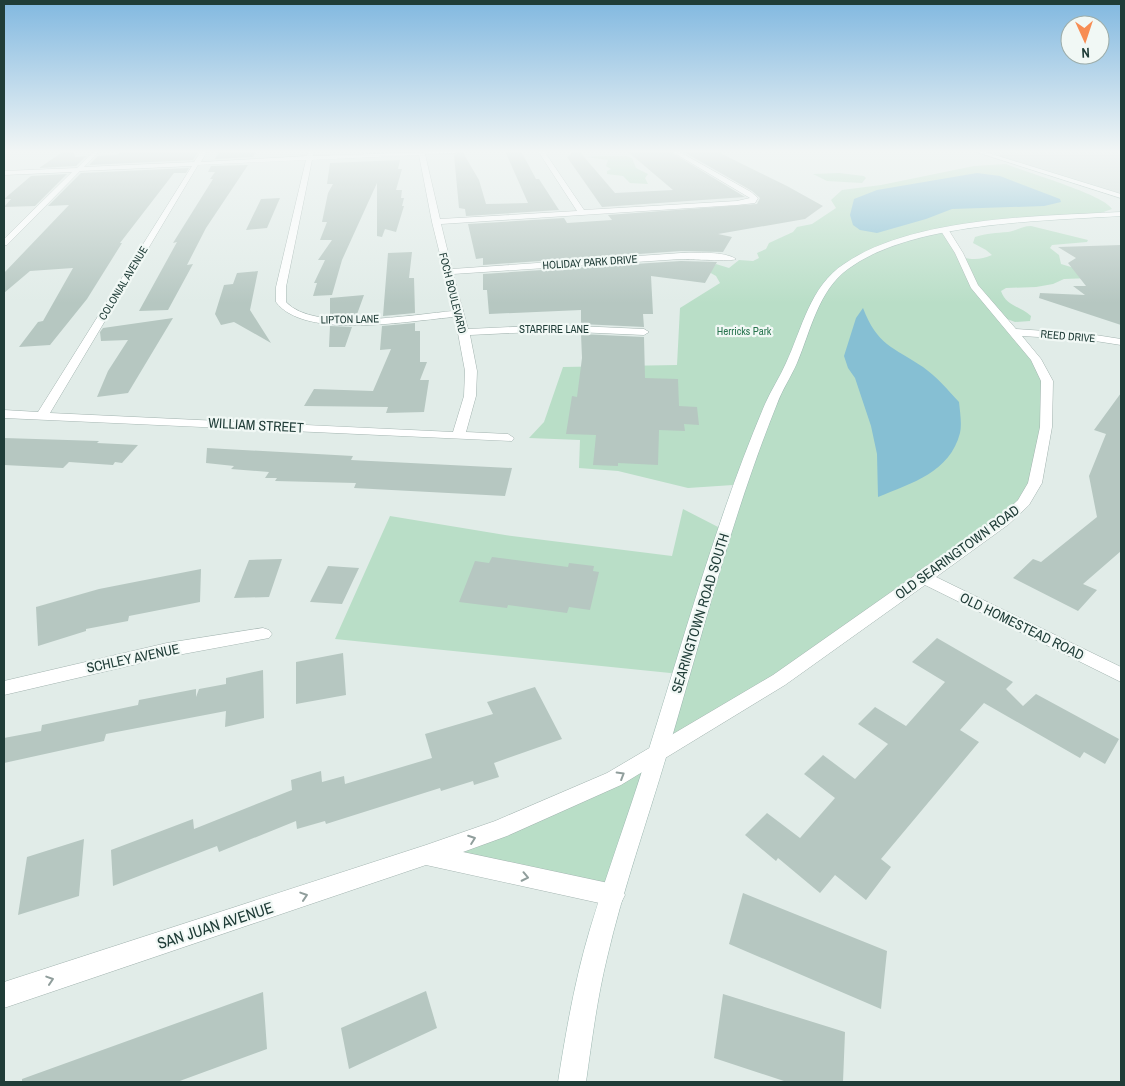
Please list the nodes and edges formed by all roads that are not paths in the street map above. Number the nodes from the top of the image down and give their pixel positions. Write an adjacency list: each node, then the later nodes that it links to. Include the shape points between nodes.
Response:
1 (45, 202): 13 (street)
2 (173, 202): 22 (street, COLONIAL AVENUE)
3 (300, 202): 16 (street, LIPTON LANE, via 280,302 286,309 326,321 352,322)
4 (432, 202): 11 (street, FOCH BOULEVARD)
5 (575, 202): 8 (street)
6 (742, 202): 8 (street)
7 (1110, 205): 10 (street, via 1112,209)
8 (582, 213): 11 (street)
9 (1121, 214): 10 (street, SEARINGTOWN ROAD SOUTH)
10 (1095, 215): 12 (street, SEARINGTOWN ROAD SOUTH)
11 (436, 222): 15 (street, FOCH BOULEVARD)
12 (945, 231): 19 (street, OLD SEARINGTOWN ROAD, via 974,286); 29 (street, SEARINGTOWN ROAD SOUTH, via 892,244 862,256 831,279 812,307 740,487)
13 (4, 243)
14 (732, 259): 15 (street, HOLIDAY PARK DRIVE, via 681,256)
15 (448, 272): 16 (street, FOCH BOULEVARD)
16 (459, 314): 17 (street, FOCH BOULEVARD)
17 (464, 332): 18 (street, STARFIRE LANE, via 554,328); 23 (street, FOCH BOULEVARD, via 471,371 470,396)
18 (644, 332)
19 (1014, 332): 20 (street, REED DRIVE); 25 (street, OLD SEARINGTOWN ROAD, via 1036,359 1046,381 1046,427 1035,483 1024,502 1004,520)
20 (1121, 342)
21 (4, 414): 22 (street, WILLIAM STREET)
22 (42, 415): 23 (street, WILLIAM STREET)
23 (459, 434): 24 (street, WILLIAM STREET)
24 (508, 438)
25 (922, 577): 27 (street, OLD HOMESTEAD ROAD); 29 (street, OLD SEARINGTOWN ROAD, via 779,680)
26 (263, 634): 28 (street, SCHLEY AVENUE, via 167,650)
27 (1121, 675)
28 (4, 688)
29 (658, 753): 30 (street, SAN JUAN AVENUE, one-way to 29, via 499,829 605,783); 31 (street, SEARINGTOWN ROAD SOUTH)
30 (426, 855): 31 (street, one-way to 31); 32 (street, SAN JUAN AVENUE, one-way to 30)
31 (613, 895): 33 (street, SEARINGTOWN ROAD SOUTH, via 587,990)
32 (4, 995)
33 (572, 1082)

